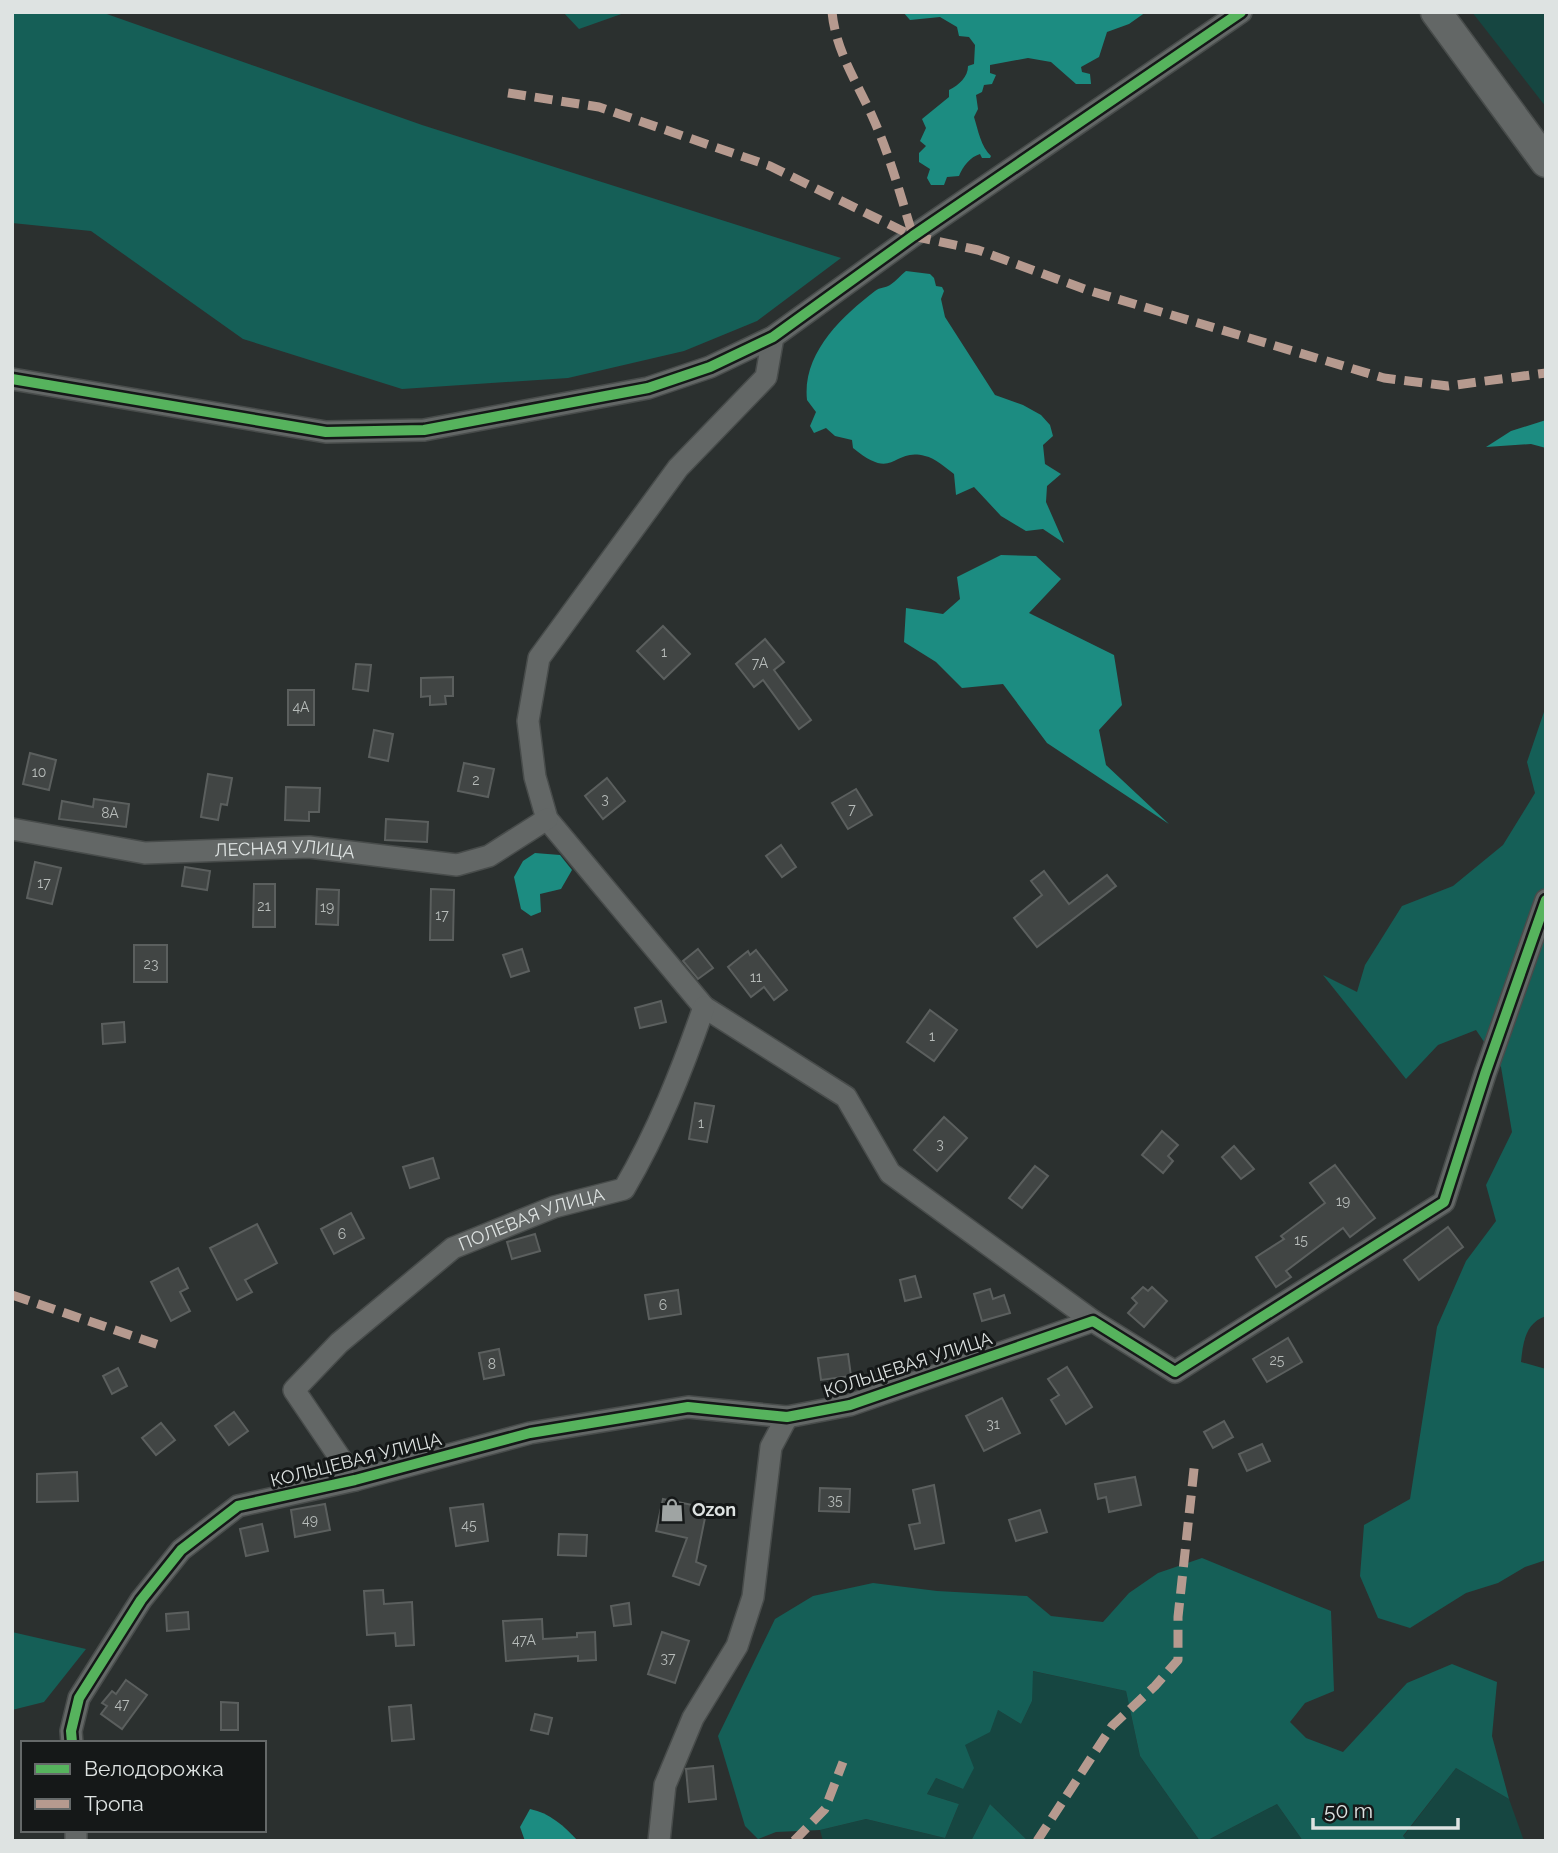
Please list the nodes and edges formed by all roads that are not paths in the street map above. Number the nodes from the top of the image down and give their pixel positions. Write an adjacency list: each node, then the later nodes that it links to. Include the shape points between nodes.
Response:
1 (1241, 12): 4 (street)
2 (1436, 12): 3 (main road)
3 (1546, 162)
4 (773, 337): 5 (street, via 710,367 648,388 424,430 375,433 279,426); 6 (street, via 765,377 678,468 539,658 528,721 535,777)
5 (12, 379)
6 (547, 819): 7 (street, ЛЕСНАЯ УЛИЦА, via 489,856 457,864 309,847 145,853); 9 (street)
7 (12, 829)
8 (1546, 900): 10 (street, via 1444,1202 1175,1372)
9 (704, 1007): 10 (street, via 846,1097 890,1173); 12 (street, ПОЛЕВАЯ УЛИЦА, via 679,1079 624,1189 554,1207 453,1248 339,1343 294,1390)
10 (1093, 1321): 11 (street, КОЛЬЦЕВАЯ УЛИЦА, via 850,1405)
11 (787, 1417): 12 (street, КОЛЬЦЕВАЯ УЛИЦА, via 688,1407 530,1433); 14 (street, via 771,1447 753,1597 737,1646 693,1718 665,1785)
12 (355, 1480): 13 (street, КОЛЬЦЕВАЯ УЛИЦА, via 238,1506 181,1550 141,1600 79,1698)
13 (72, 1741)
14 (659, 1841)

